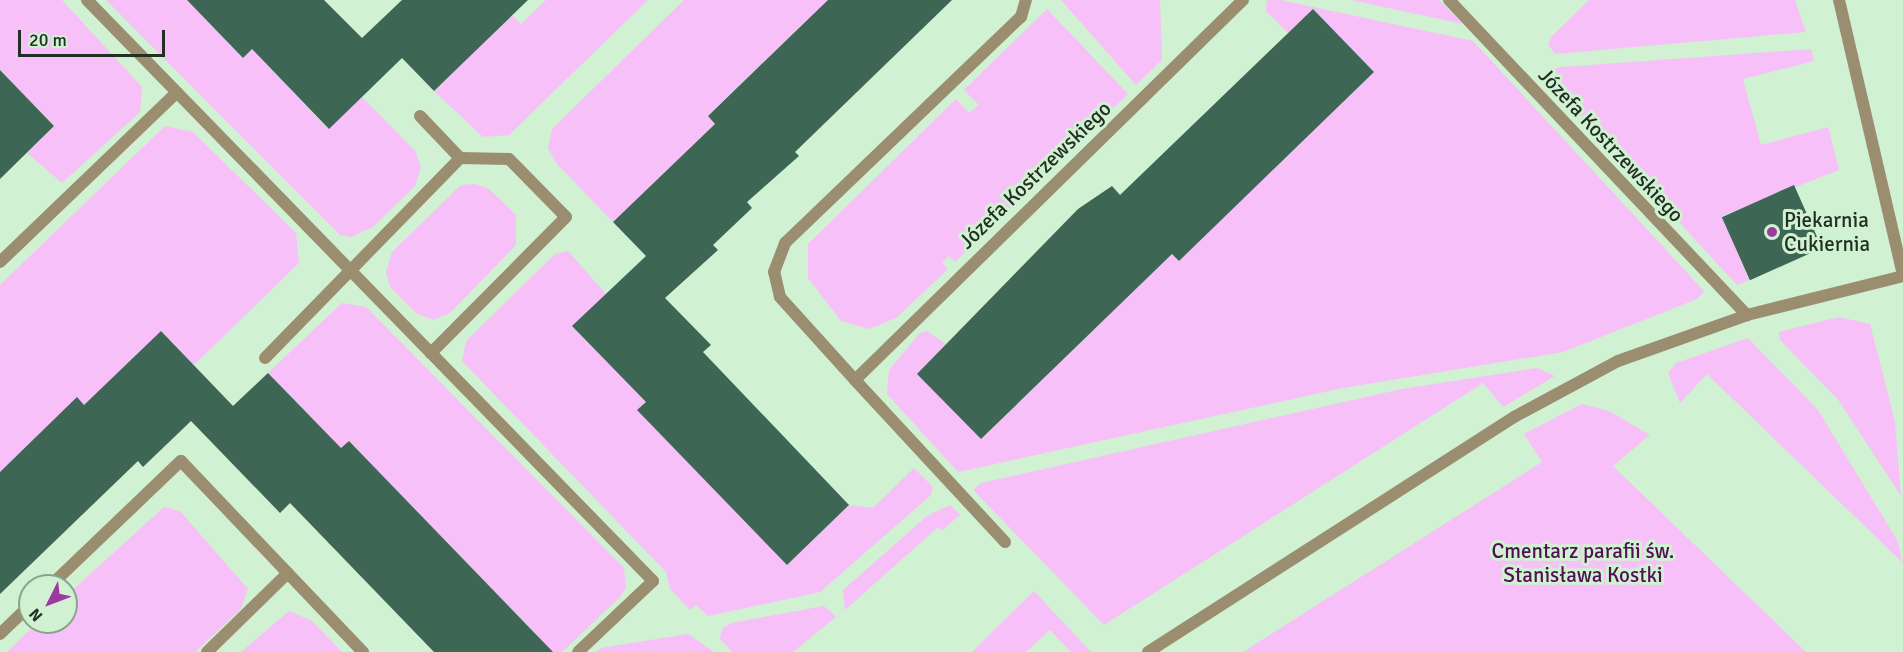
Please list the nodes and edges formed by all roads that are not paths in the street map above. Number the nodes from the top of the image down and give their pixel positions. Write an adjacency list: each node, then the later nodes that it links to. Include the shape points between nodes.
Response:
1 (87, 0): 6 (street)
2 (1026, 0): 15 (street, via 1021,17 785,243 774,272 780,297)
3 (1243, 0): 15 (street, Józefa Kostrzewskiego)
4 (1449, 0): 12 (street, Józefa Kostrzewskiego)
5 (1839, 0): 11 (street)
6 (177, 92): 9 (street); 10 (street)
7 (420, 116): 8 (street)
8 (460, 158): 10 (street); 13 (street, via 509,159 566,217)
9 (0, 262)
10 (352, 272): 13 (street); 14 (street)
11 (1903, 276): 12 (street)
12 (1747, 315): 24 (street, via 1618,361 1514,417)
13 (431, 353): 23 (street, via 653,581)
14 (265, 358)
15 (855, 380): 16 (street)
16 (1005, 542)
17 (288, 573): 18 (street, via 181,461); 21 (street); 22 (street)
18 (63, 574)
19 (18, 617): 20 (street)
20 (0, 634)
21 (207, 652)
22 (363, 652)
23 (578, 652)
24 (1148, 652)

